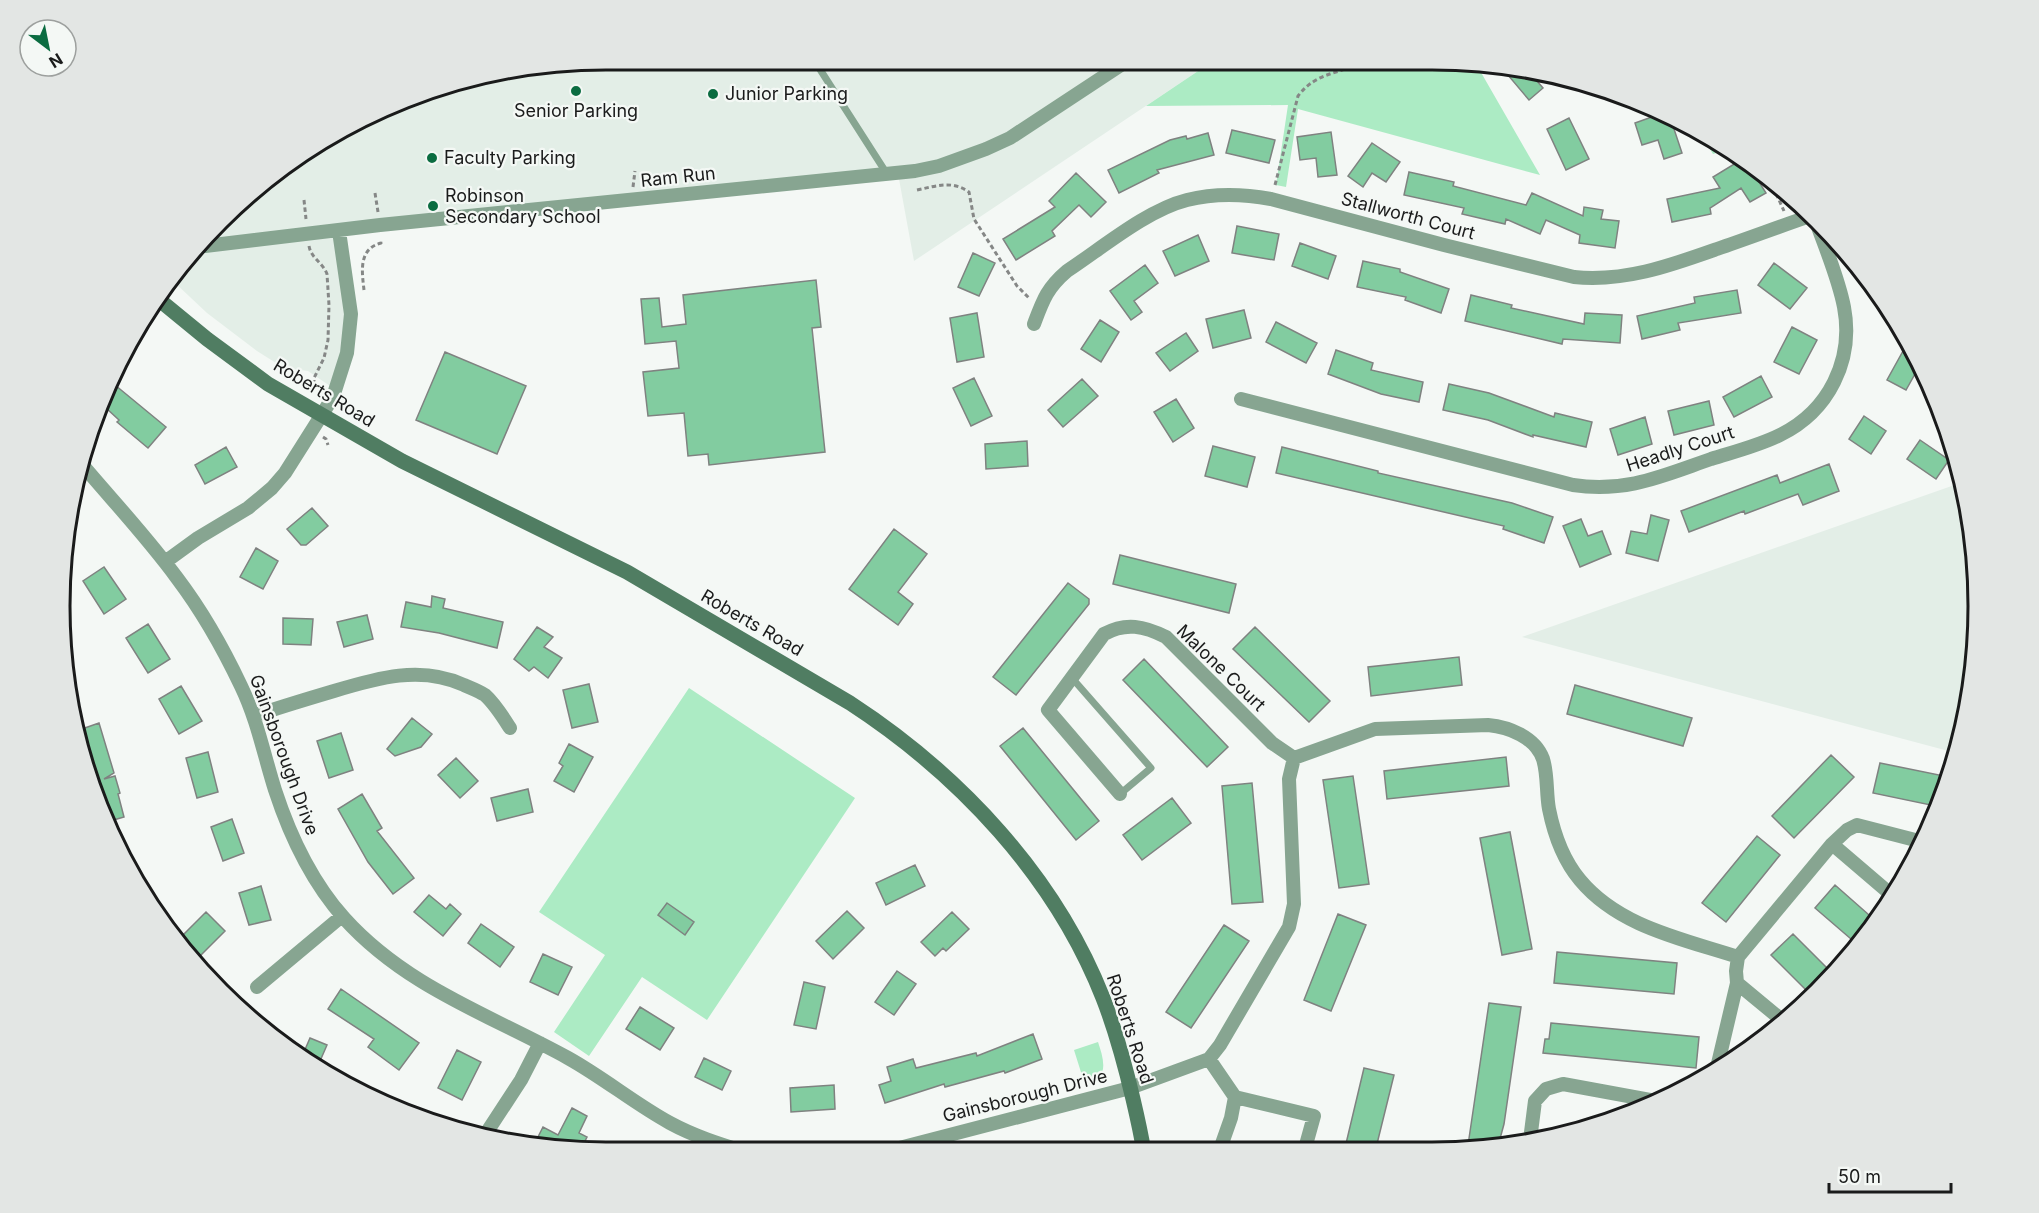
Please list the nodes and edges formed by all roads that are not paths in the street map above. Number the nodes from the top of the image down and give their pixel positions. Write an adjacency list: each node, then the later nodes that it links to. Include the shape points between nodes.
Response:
1 (820, 70): 3 (lane)
2 (1113, 70): 3 (street, Ram Run, via 1010,138 939,166)
3 (888, 176): 5 (street, Ram Run)
4 (1803, 219): 9 (street, Stallworth Court, via 1650,272 1592,279 1455,248 1272,199 1218,195 1187,200 1158,211 1067,271 1046,293)
5 (339, 231): 7 (street, Ram Run); 11 (street, via 351,314 347,353)
6 (1821, 237): 10 (street, Headly Court, via 1841,295 1847,327 1840,372 1832,388 1817,408 1779,436 1649,481 1614,488 1573,485)
7 (211, 245)
8 (164, 304): 11 (main road, Roberts Road, via 268,384)
9 (1034, 324)
10 (1241, 399)
11 (323, 415): 13 (street, via 285,473 261,498); 30 (main road, Roberts Road, via 402,461 627,572 850,703 919,752 994,825 1058,911 1103,998)
12 (88, 472): 13 (street, Gainsborough Drive)
13 (165, 562): 15 (street, Gainsborough Drive, via 215,636)
14 (1072, 677): 17 (street, Malone Court, via 1104,634 1132,625 1151,629 1166,637 1272,743); 18 (street, Malone Court, via 1048,710); 18 (lane, via 1150,768)
15 (254, 716): 16 (street, via 366,681 394,675 424,675 480,692); 22 (street, Gainsborough Drive, via 289,827 310,871)
16 (510, 728)
17 (1294, 758): 23 (street, via 1375,729 1505,727 1532,743 1543,758 1555,834 1573,870 1599,899 1641,924); 28 (street, via 1289,779 1293,904 1289,927)
18 (1120, 794)
19 (1915, 840): 20 (street, via 1857,825)
20 (1832, 844): 21 (street); 23 (street)
21 (1886, 891)
22 (342, 916): 25 (street); 27 (street, Gainsborough Drive, via 422,982)
23 (1738, 957): 24 (street)
24 (1737, 983): 26 (street); 29 (street)
25 (256, 987)
26 (1777, 1016)
27 (540, 1043): 33 (street); 35 (street, Gainsborough Drive, via 603,1078 669,1123)
28 (1209, 1059): 30 (street, Gainsborough Drive); 31 (street)
29 (1719, 1059)
30 (1130, 1088): 36 (street, Gainsborough Drive); 37 (main road, Roberts Road)
31 (1235, 1097): 38 (street); 39 (street, via 1314,1116)
32 (1644, 1099): 34 (street, via 1563,1084 1546,1089 1535,1101)
33 (489, 1129)
34 (1531, 1133)
35 (713, 1142)
36 (934, 1142)
37 (1142, 1142)
38 (1223, 1142)
39 (1307, 1142)

